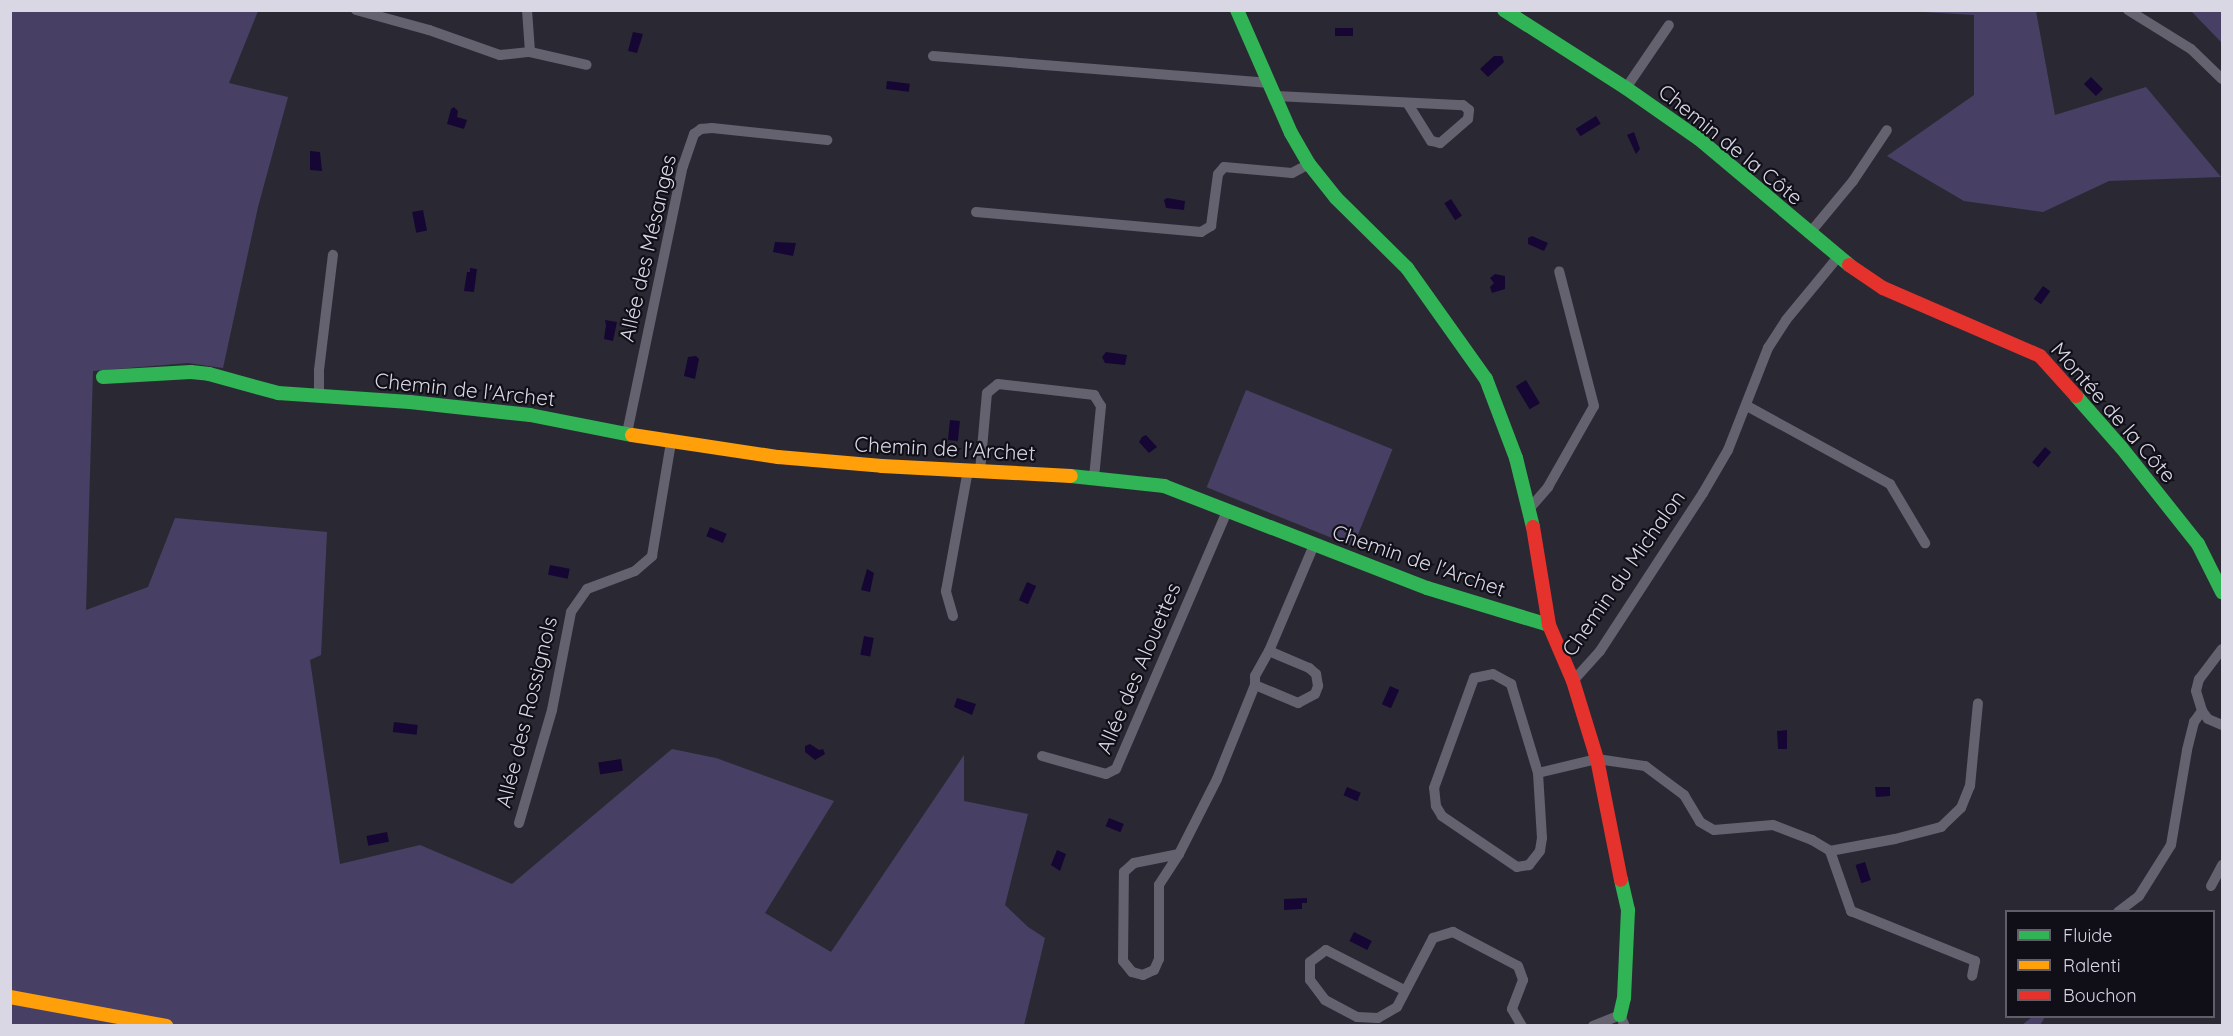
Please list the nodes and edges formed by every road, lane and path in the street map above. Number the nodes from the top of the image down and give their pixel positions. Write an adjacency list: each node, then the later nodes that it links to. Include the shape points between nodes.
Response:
1 (356, 10): 7 (street, via 500,55)
2 (527, 10): 7 (street)
3 (1237, 10): 12 (street)
4 (1504, 10): 11 (street, Chemin de la Côte)
5 (2128, 10): 10 (street, via 2191,49)
6 (1669, 25): 11 (street, Chemin de la Côte)
7 (530, 52): 9 (street)
8 (933, 56): 12 (street)
9 (587, 65)
10 (2223, 79)
11 (1626, 88): 18 (street, Chemin de la Côte, via 1699,139)
12 (1273, 90): 13 (street); 16 (street)
13 (1408, 104): 13 (street, via 1463,105 1469,110 1468,119 1440,143 1431,141)
14 (1887, 130): 18 (street, Chemin de la Côte, via 1853,182)
15 (827, 140): 25 (street, Allée des Mésanges, via 712,128 694,134 683,166)
16 (1309, 164): 17 (street, via 1292,172 1224,167 1218,174 1211,226 1201,232); 29 (street, via 1336,198 1407,268 1486,379)
17 (976, 212)
18 (1809, 234): 20 (street, Chemin de la Côte)
19 (333, 255): 23 (street)
20 (1838, 257): 24 (street, Chemin du Michalon, via 1768,348); 33 (street, Montée de la Côte, via 1883,288 2040,356 2121,447 2198,544)
21 (1559, 271): 29 (street, via 1594,406 1548,487)
22 (103, 377): 23 (street, Chemin de l'Archet, via 191,372 278,393)
23 (319, 397): 25 (street, Chemin de l'Archet, via 530,415)
24 (1747, 406): 31 (street, via 1890,484); 38 (street, Chemin du Michalon, via 1728,450 1656,568 1600,651)
25 (627, 432): 26 (street, Chemin de l'Archet)
26 (671, 442): 27 (street, Chemin de l'Archet, via 778,457); 46 (street, Allée des Rossignols, via 652,556 635,571 587,590 572,612 552,710)
27 (974, 471): 28 (street, Chemin de l'Archet); 28 (street, via 987,393 998,384 1094,395 1101,406); 34 (street, via 946,591)
28 (1094, 477): 30 (street, Chemin de l'Archet, via 1164,486)
29 (1530, 508): 35 (street)
30 (1227, 510): 32 (street, Chemin de l'Archet); 43 (street, Allée des Alouettes, via 1116,770 1106,774)
31 (1925, 543)
32 (1314, 545): 35 (street, Chemin de l'Archet, via 1427,588); 37 (street)
33 (2223, 592)
34 (953, 616)
35 (1549, 625): 38 (street)
36 (2223, 649): 41 (street, via 2199,679 2196,691)
37 (1269, 651): 39 (street, via 1255,676); 39 (street, via 1316,674 1315,694 1298,703)
38 (1573, 681): 44 (street, Chemin du Michalon)
39 (1255, 685): 48 (street)
40 (1978, 703): 47 (street, via 1970,786 1961,808 1941,826)
41 (2202, 711): 42 (street); 51 (street, via 2194,722 2187,750 2171,845 2139,896)
42 (2223, 725)
43 (1041, 756)
44 (1597, 759): 45 (street); 47 (street, via 1645,766 1683,795 1700,822 1714,830 1773,825); 55 (street, Chemin du Michalon, via 1628,910)
45 (1538, 772): 45 (street, via 1511,684 1493,674 1474,678 1434,788 1436,806 1442,816 1517,867 1529,865 1540,851 1542,838)
46 (519, 823)
47 (1830, 851): 52 (street, via 1851,911 1975,961)
48 (1179, 854): 48 (street, via 1134,863 1124,872 1123,962 1132,972 1143,975 1154,970 1159,959 1160,885)
49 (2223, 865): 50 (street)
50 (2211, 886)
51 (2121, 910)
52 (1972, 976)
53 (1404, 990): 53 (street, via 1326,950 1310,962 1311,980 1325,1000 1357,1017 1378,1018 1397,1007); 57 (street, via 1433,938 1453,932 1518,966 1523,980 1512,1009)
54 (10, 997): 56 (street)
55 (1622, 1020): 58 (street)
56 (166, 1026)
57 (1522, 1026)
58 (1593, 1026)

